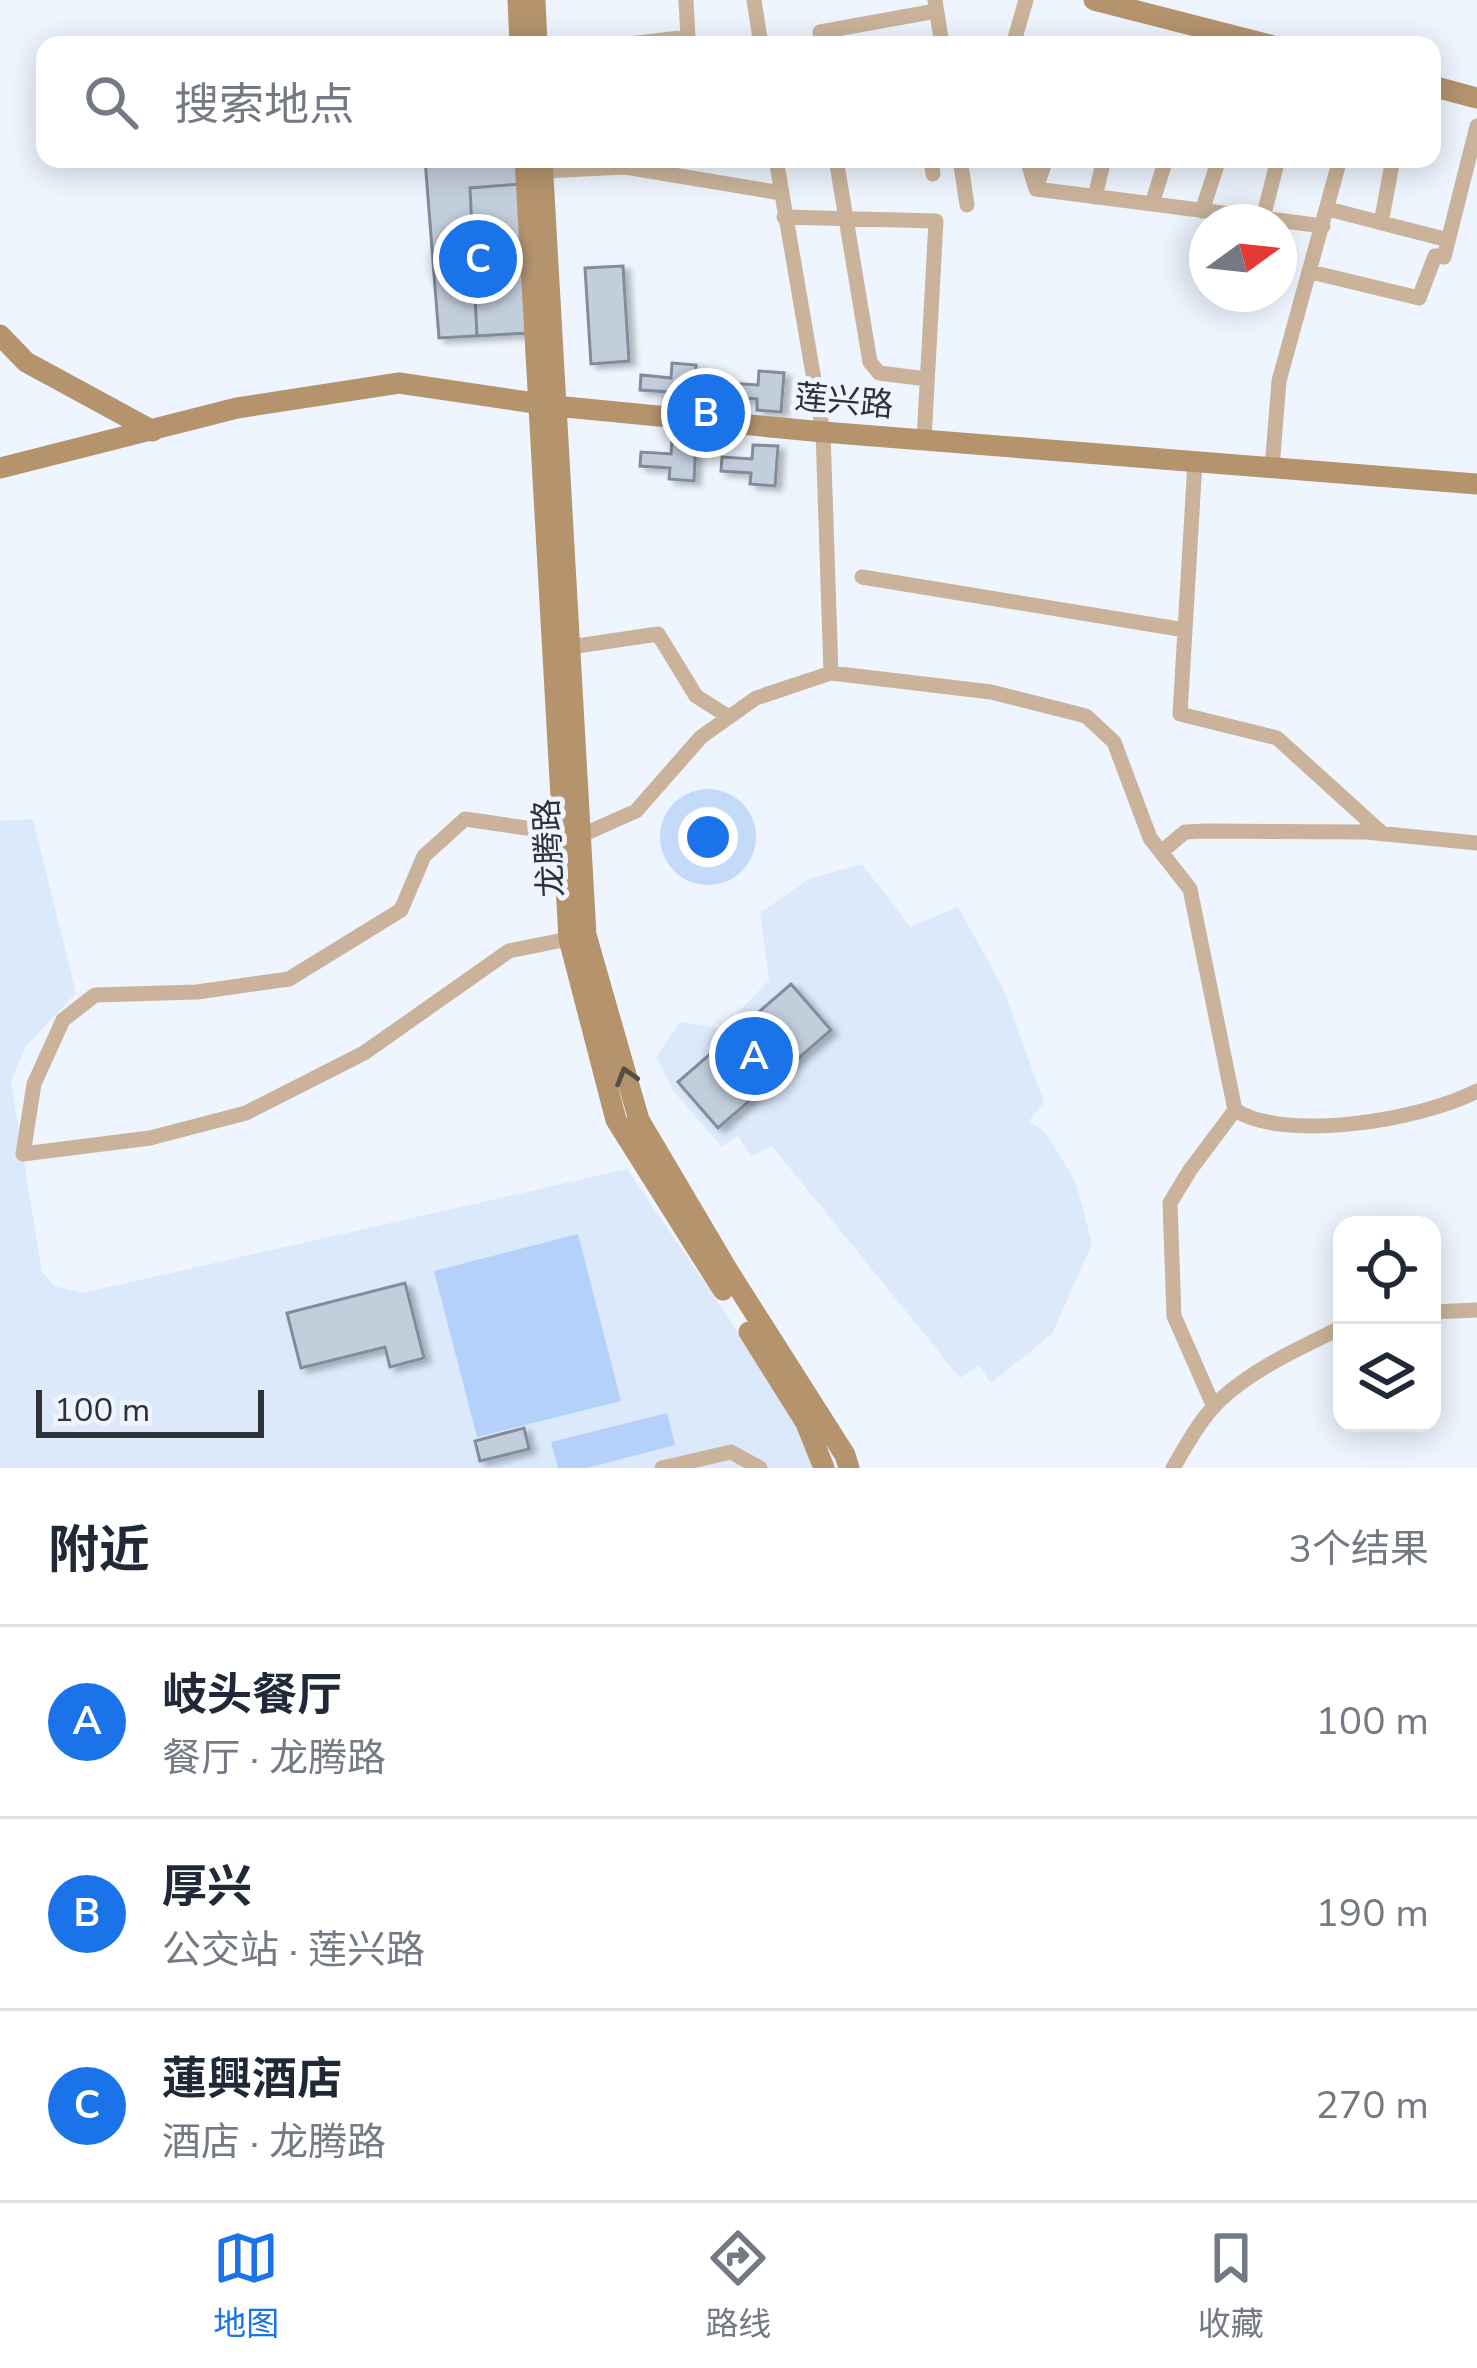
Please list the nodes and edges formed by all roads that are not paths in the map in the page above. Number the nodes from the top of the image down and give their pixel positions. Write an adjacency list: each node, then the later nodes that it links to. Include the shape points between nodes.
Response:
1 (518, 0): 8 (street)
2 (535, 0): 9 (street)
3 (686, 0): 10 (street)
4 (754, 0): 11 (street)
5 (1026, 0): 14 (street)
6 (1094, 0): 15 (street)
7 (936, 5): 12 (street); 13 (street)
8 (520, 36)
9 (537, 36)
10 (688, 36)
11 (759, 36)
12 (821, 36)
13 (941, 36)
14 (1016, 36)
15 (1200, 36)
16 (1441, 88): 17 (street)
17 (1477, 98)
18 (1477, 126): 45 (street)
19 (537, 168): 49 (street, 龙腾路)
20 (651, 168): 33 (street)
21 (777, 168): 33 (street)
22 (837, 168): 43 (street)
23 (961, 168): 38 (street)
24 (1030, 168): 32 (street)
25 (1043, 168): 32 (street)
26 (1102, 168): 34 (street)
27 (1163, 168): 35 (street)
28 (1216, 168): 36 (street)
29 (1275, 168): 37 (street)
30 (1338, 168): 42 (street)
31 (1391, 168): 44 (street)
32 (1036, 189): 34 (street)
33 (781, 193): 40 (street)
34 (1095, 197): 35 (street)
35 (1152, 204): 39 (street)
36 (1204, 204)
37 (1266, 204)
38 (967, 205)
39 (1189, 209)
40 (784, 217): 43 (street); 51 (street)
41 (1297, 218): 42 (street)
42 (1325, 218): 44 (street); 46 (street)
43 (844, 219): 48 (street, via 870,362 879,373); 48 (street, via 936,221)
44 (1381, 223): 45 (street)
45 (1448, 240): 46 (street, via 1419,298)
46 (1312, 272): 54 (street, via 1280,381)
47 (0, 335): 50 (street, via 26,362)
48 (927, 380): 52 (street)
49 (547, 405): 50 (street, 莲兴路, via 399,383 237,408); 51 (street, 莲兴路); 59 (street, 龙腾路); 63 (street, 龙腾路)
50 (153, 431): 55 (street, 莲兴路)
51 (823, 432): 52 (street, 莲兴路); 60 (street)
52 (924, 440): 53 (street, 莲兴路)
53 (1196, 462): 54 (street, 莲兴路); 58 (street)
54 (1272, 468): 56 (street, 莲兴路)
55 (0, 469)
56 (1477, 484)
57 (862, 578): 58 (street)
58 (1185, 631): 62 (street, via 1180,713 1277,738)
59 (570, 647): 61 (street, via 658,634 696,696); 63 (street, 龙腾路)
60 (832, 674): 61 (street, via 756,698); 65 (street, via 992,692 1086,716 1114,742)
61 (728, 717): 63 (street, via 636,811)
62 (1383, 834): 64 (street); 65 (street, via 1185,832)
63 (572, 835): 66 (street, 龙腾路); 66 (street, via 465,820 424,856 401,910 289,979 95,995 63,1020 34,1084 22,1154 149,1138 246,1114 364,1053 509,951)
64 (1477, 843)
65 (1161, 852): 68 (street, via 1190,889)
66 (578, 937): 75 (street, 龙腾路, via 616,1120 806,1424); 76 (street, 龙腾路, one-way to 66, via 639,1120)
67 (1477, 1091): 68 (street, via 1395,1119 1330,1125 1252,1121)
68 (1234, 1110): 72 (street, via 1170,1203 1174,1316)
69 (1477, 1310): 70 (street)
70 (1441, 1312)
71 (1333, 1332): 72 (street, via 1261,1369)
72 (1214, 1407): 77 (street)
73 (662, 1468): 74 (street, via 731,1452)
74 (760, 1468)
75 (824, 1468)
76 (849, 1468)
77 (1173, 1468)

